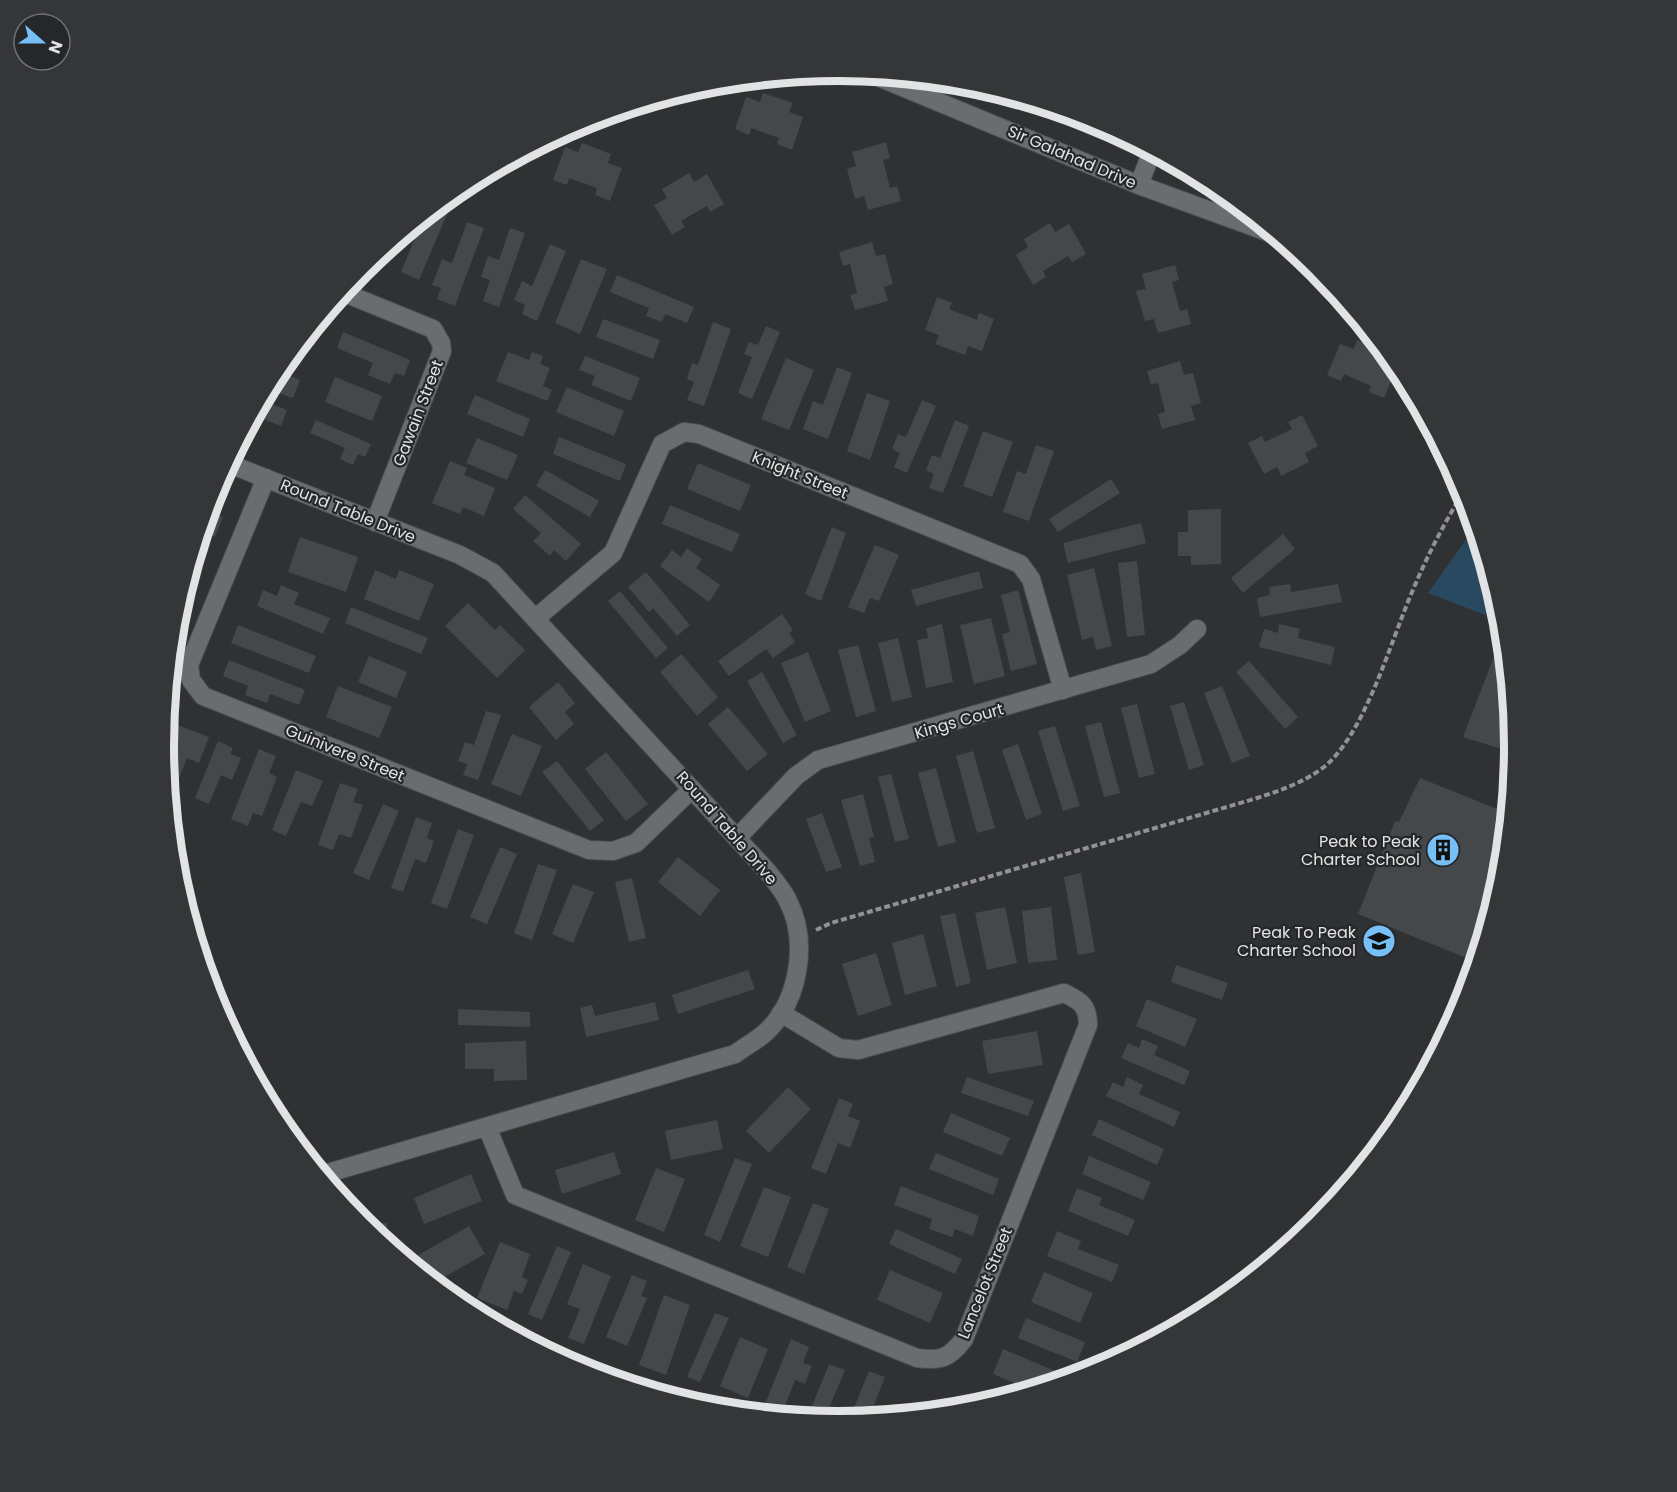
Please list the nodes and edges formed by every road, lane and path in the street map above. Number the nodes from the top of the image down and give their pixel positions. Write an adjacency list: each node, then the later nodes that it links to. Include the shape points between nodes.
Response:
1 (901, 84): 3 (street, Sir Galahad Drive)
2 (1149, 158): 3 (street)
3 (1139, 185): 4 (street, Sir Galahad Drive)
4 (1254, 227)
5 (350, 295): 9 (street, Gawain Street, via 433,329 442,351)
6 (236, 466): 7 (street, Round Table Drive)
7 (266, 478): 9 (street, Round Table Drive); 13 (street, Guinivere Street, via 189,665 191,680 203,696 589,850 614,851 636,843)
8 (1457, 503): 15 (path, via 1438,534 1363,713 1345,744 1325,766 1292,787 831,923)
9 (375, 522): 10 (street, Round Table Drive, via 460,555 493,573)
10 (536, 618): 12 (street, Knight Street, via 613,553 662,444 684,432 699,434 1020,564 1031,579); 13 (street, Round Table Drive)
11 (1197, 629): 12 (street, Kings Court, via 1151,664)
12 (1063, 690): 14 (street, Kings Court, via 818,760 796,776)
13 (692, 789): 14 (street, Round Table Drive)
14 (738, 838): 15 (street, Round Table Drive, via 789,902)
15 (799, 938): 16 (street, Round Table Drive, via 795,984)
16 (781, 1013): 17 (street, Round Table Drive, via 765,1032 735,1054); 17 (street, Lancelot Street, via 839,1048 858,1050 1064,993 1081,1001 1088,1012 1088,1026 964,1339 954,1352 936,1360 916,1358 515,1195)
17 (487, 1127): 18 (street, Round Table Drive)
18 (330, 1173)

